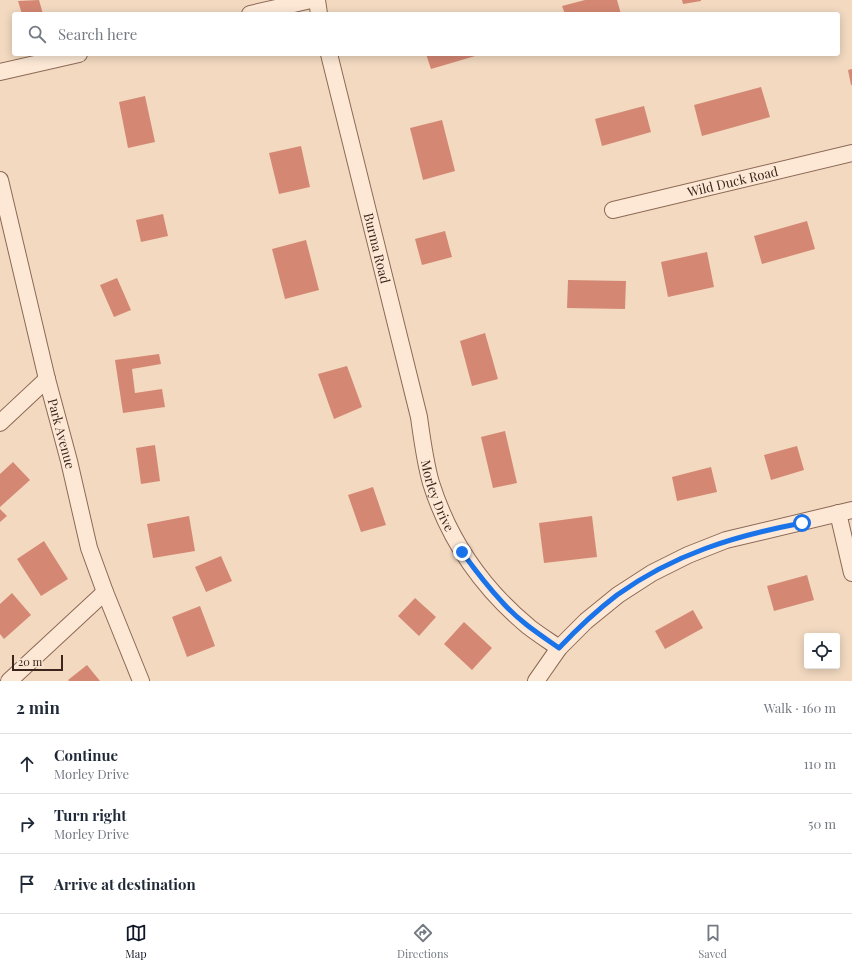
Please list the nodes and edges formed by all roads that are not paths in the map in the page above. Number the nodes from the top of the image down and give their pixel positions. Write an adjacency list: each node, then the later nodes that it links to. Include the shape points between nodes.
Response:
1 (311, 0): 3 (street)
2 (317, 0): 4 (street)
3 (259, 12)
4 (319, 12)
5 (70, 56): 7 (street)
6 (330, 56): 13 (street, Burma Road, via 418,410)
7 (0, 72)
8 (852, 154): 10 (street, Wild Duck Road)
9 (0, 180): 11 (street, Park Avenue)
10 (613, 210)
11 (47, 379): 12 (street); 16 (street, Park Avenue, via 89,548)
12 (0, 423)
13 (423, 443): 17 (street, Morley Drive, via 431,482 446,521 462,552 503,604)
14 (845, 511): 15 (street); 17 (street, via 726,540 688,555 652,573 618,595 586,621)
15 (852, 573)
16 (105, 592): 18 (street); 19 (street, Park Avenue)
17 (559, 648): 20 (street)
18 (9, 681)
19 (141, 681)
20 (536, 681)

